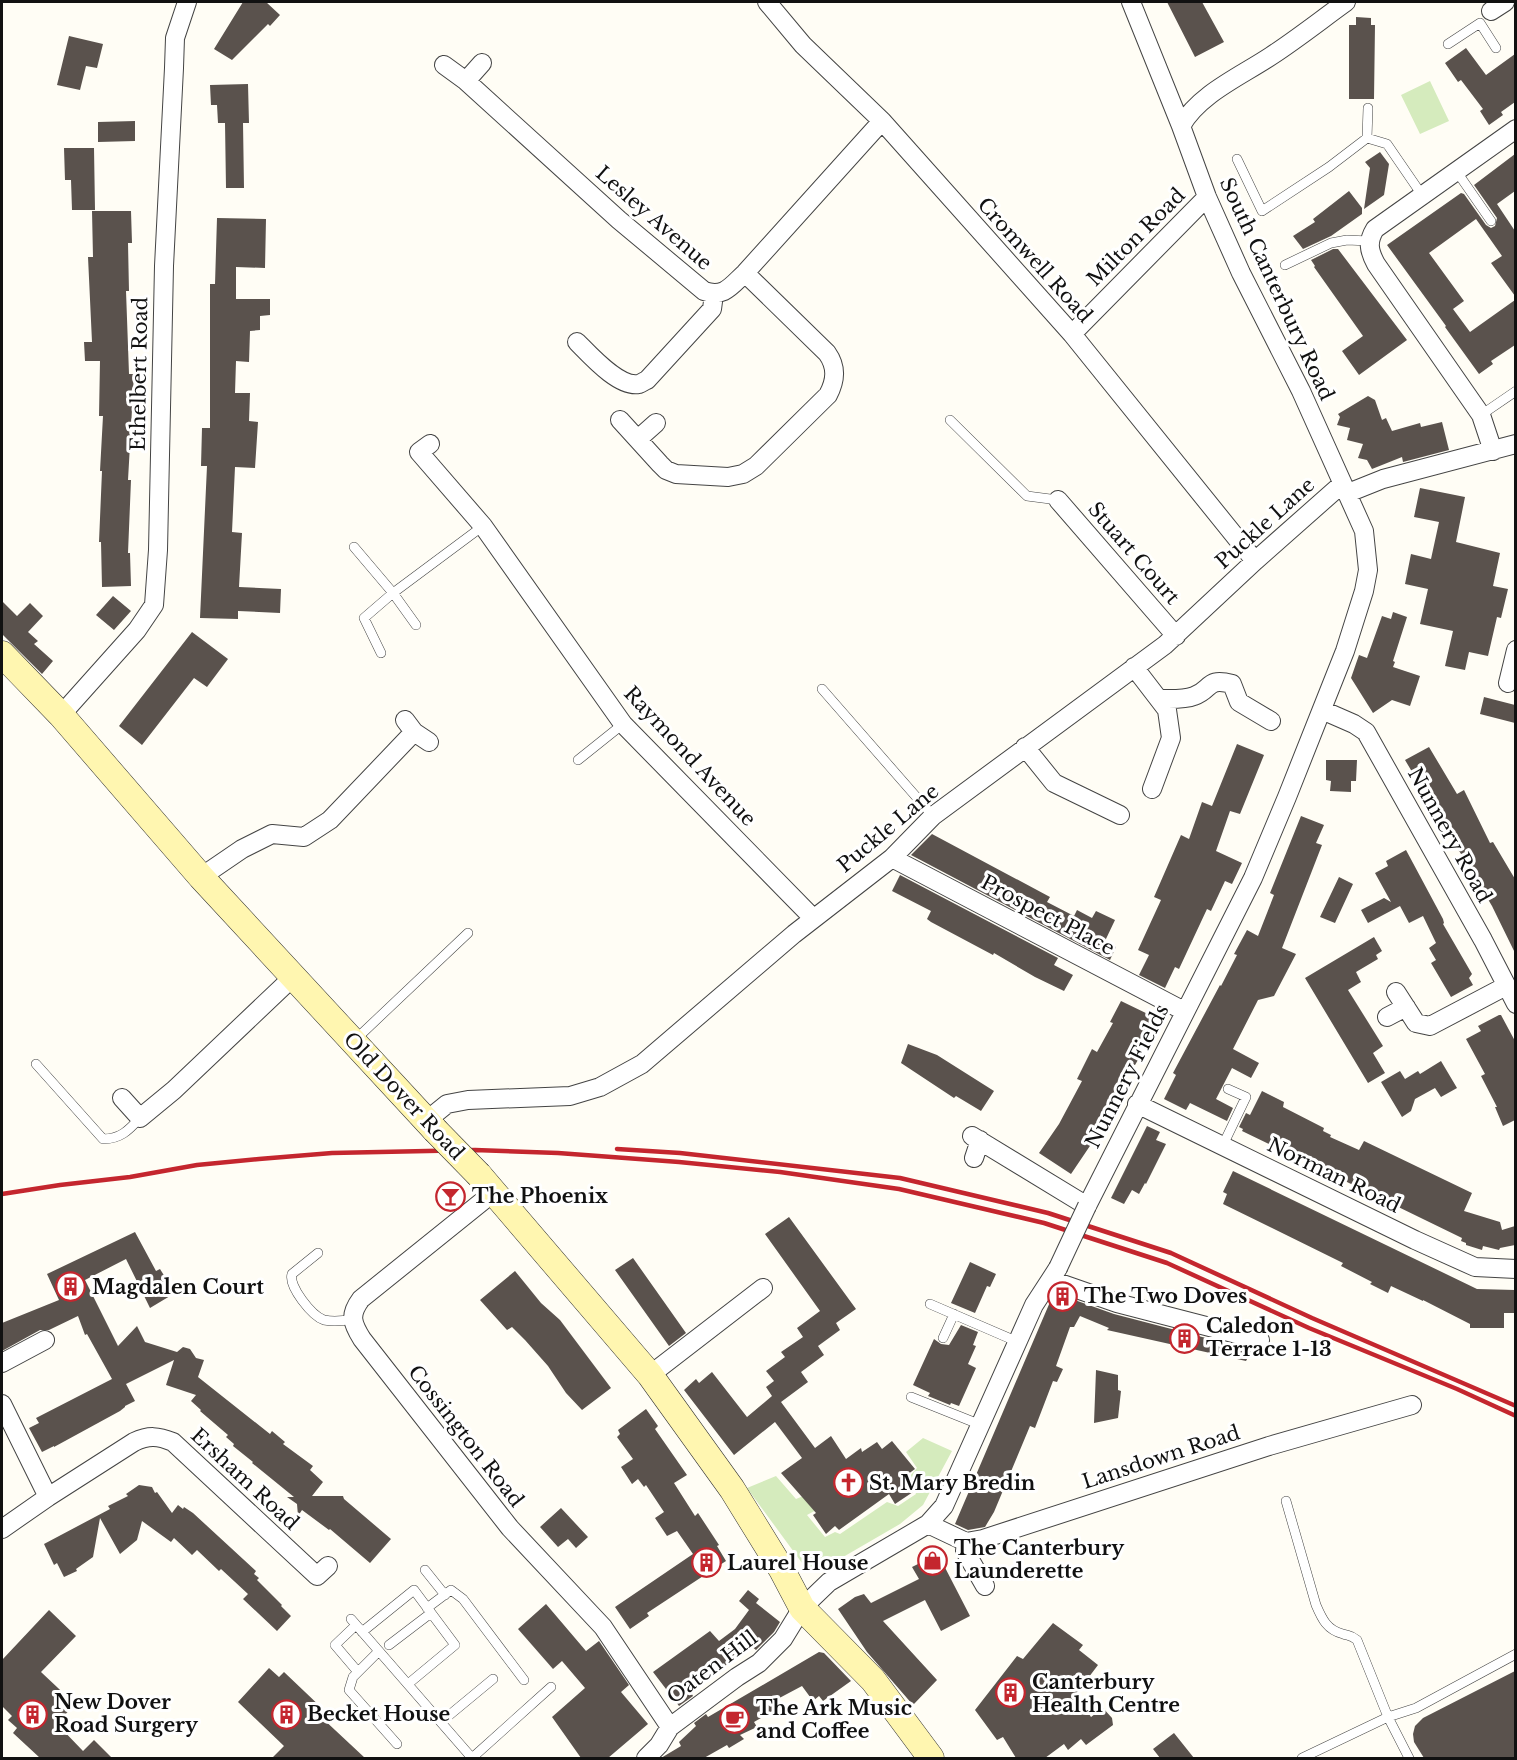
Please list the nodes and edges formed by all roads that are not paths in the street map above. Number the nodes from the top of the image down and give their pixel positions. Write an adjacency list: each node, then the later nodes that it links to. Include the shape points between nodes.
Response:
1 (187, 2): 52 (street, Ethelbert Road, via 175,38 154,605 137,630)
2 (767, 2): 12 (street, Cromwell Road, via 803,45)
3 (1131, 2): 13 (street, South Canterbury Road)
4 (1346, 2): 13 (street, via 1212,94 1188,114)
5 (1492, 12): 6 (lane); 7 (lane)
6 (1448, 44)
7 (1496, 48)
8 (482, 63): 10 (street)
9 (444, 65): 10 (street, Lesley Avenue)
10 (466, 81): 24 (street, Lesley Avenue, via 619,220 704,291)
11 (1368, 108): 15 (lane)
12 (882, 121): 23 (street, Lesley Avenue); 25 (street, Cromwell Road)
13 (1181, 126): 19 (street, South Canterbury Road)
14 (1515, 129): 17 (street)
15 (1367, 138): 16 (lane, via 1262,211); 18 (lane, via 1387,144)
16 (1237, 159)
17 (1457, 172): 18 (street); 20 (lane)
18 (1422, 195): 21 (street, via 1375,229)
19 (1207, 197): 25 (street, Milton Road); 36 (street, South Canterbury Road)
20 (1491, 221)
21 (1369, 242): 22 (lane, via 1331,243); 28 (street, via 1376,264)
22 (1286, 265)
23 (745, 273): 24 (street, Lesley Avenue, via 723,292); 32 (street, via 827,352 835,372 828,395 743,474 676,474 666,470)
24 (714, 294): 26 (street, via 712,309 647,380 638,384 604,369)
25 (1072, 334): 40 (street, Cromwell Road)
26 (577, 342)
27 (1515, 391): 28 (lane)
28 (1481, 415): 35 (street)
29 (620, 420): 32 (street)
30 (950, 420): 37 (lane, via 1027,496)
31 (656, 423): 32 (street)
32 (638, 439)
33 (430, 444): 38 (street, Raymond Avenue, via 419,452)
34 (1515, 444): 35 (street, Puckle Lane)
35 (1493, 450): 36 (street, Puckle Lane)
36 (1345, 488): 40 (street, Puckle Lane); 51 (street, Nunnery Fields, via 1364,531 1368,570 1348,641)
37 (1058, 500): 43 (street, Stuart Court)
38 (488, 522): 41 (lane); 54 (street, Raymond Avenue)
39 (354, 547): 41 (lane)
40 (1255, 561): 43 (street, Puckle Lane)
41 (393, 593): 42 (lane); 45 (lane, via 364,618)
42 (416, 625)
43 (1176, 636): 47 (street, Puckle Lane)
44 (1515, 650): 48 (street)
45 (381, 653)
46 (2, 654): 52 (street, Old Dover Road)
47 (1134, 667): 50 (street); 56 (street, Puckle Lane)
48 (1508, 683)
49 (822, 689): 60 (lane)
50 (1160, 699): 53 (street, via 1195,696 1220,681 1232,684 1239,702); 58 (street, via 1167,710 1171,738)
51 (1322, 710): 66 (street, Nunnery Road, via 1366,732); 68 (street, Nunnery Fields, via 1253,878)
52 (61, 715): 62 (street, Old Dover Road)
53 (1271, 721)
54 (623, 724): 57 (lane); 63 (street, Raymond Avenue)
55 (416, 731): 62 (street, via 330,820 304,837 272,834)
56 (1025, 747): 59 (street, via 1054,783); 60 (street, Puckle Lane)
57 (578, 760)
58 (1152, 789)
59 (1120, 815)
60 (933, 816): 61 (street, Puckle Lane)
61 (891, 858): 63 (street, Puckle Lane); 68 (street, Prospect Place)
62 (201, 877): 65 (street, Old Dover Road)
63 (813, 918): 76 (street, Puckle Lane, via 642,1064 600,1087 570,1096 447,1104)
64 (468, 933): 70 (lane)
65 (293, 977): 70 (street, Old Dover Road); 75 (street)
66 (1506, 986): 67 (street, Nunnery Road); 69 (street, via 1430,1026 1416,1023 1401,1000)
67 (1515, 1004)
68 (1184, 1011): 74 (street, Nunnery Fields)
69 (1387, 1017)
70 (353, 1042): 76 (street, Old Dover Road)
71 (36, 1065): 75 (lane, via 103,1138 115,1139 128,1132)
72 (1228, 1089): 77 (lane, via 1246,1097)
73 (122, 1098): 75 (street)
74 (1137, 1104): 77 (street, Norman Road); 80 (street, Nunnery Fields)
75 (140, 1118)
76 (431, 1125): 79 (street, Old Dover Road, bridge)
77 (1223, 1145): 82 (street, Norman Road, via 1475,1267)
78 (974, 1158): 80 (street, via 976,1138)
79 (486, 1184): 87 (street, via 361,1299 354,1308); 93 (street, Old Dover Road)
80 (1087, 1206): 83 (street, Nunnery Fields, bridge)
81 (318, 1253): 87 (lane, via 292,1274 292,1284 320,1319)
82 (1515, 1269)
83 (1055, 1274): 89 (street, via 1117,1303); 91 (street, Nunnery Fields, via 1034,1305)
84 (762, 1288): 93 (street)
85 (930, 1304): 86 (lane)
86 (954, 1314): 88 (lane); 91 (lane)
87 (353, 1319): 120 (street, Cossington Road, via 362,1339 510,1528 603,1627)
88 (943, 1338)
89 (1260, 1340)
90 (45, 1341): 92 (street)
91 (1018, 1342): 97 (street, Nunnery Fields)
92 (2, 1363)
93 (650, 1375): 107 (street, Old Dover Road, via 732,1489)
94 (911, 1397): 97 (lane)
95 (2, 1404): 98 (street)
96 (1412, 1405): 102 (street, Lansdown Road)
97 (981, 1425): 100 (street, Nunnery Fields, via 944,1506)
98 (48, 1497): 101 (street, Ersham Road); 103 (street, Ersham Road, via 134,1442 144,1437 163,1438 173,1442 317,1576)
99 (1286, 1501): 118 (lane, via 1323,1620 1334,1631 1357,1640)
100 (927, 1524): 102 (street); 107 (street, Nunnery Fields, via 829,1582)
101 (2, 1529)
102 (966, 1542): 105 (street, via 965,1551)
103 (328, 1566)
104 (425, 1570): 106 (lane)
105 (985, 1586)
106 (445, 1595): 108 (lane); 115 (lane, via 450,1590 463,1599)
107 (802, 1608): 120 (street, Oaten Hill, via 783,1639 759,1663); 123 (street, Old Dover Road, via 873,1680)
108 (429, 1610): 109 (lane, via 414,1590); 110 (lane); 116 (lane, via 455,1645)
109 (356, 1625): 111 (lane); 113 (lane, via 335,1645)
110 (389, 1645)
111 (379, 1651): 113 (lane); 116 (lane)
112 (1515, 1654): 118 (lane, via 1416,1708)
113 (358, 1672): 121 (lane, via 349,1690)
114 (493, 1679): 119 (lane)
115 (525, 1680)
116 (408, 1684): 119 (lane)
117 (551, 1687): 119 (lane, via 472,1758)
118 (1388, 1717): 124 (lane); 125 (lane)
119 (441, 1722)
120 (670, 1727): 122 (street, Oaten Hill)
121 (397, 1744)
122 (646, 1758)
123 (931, 1758)
124 (1302, 1758)
125 (1409, 1758)

